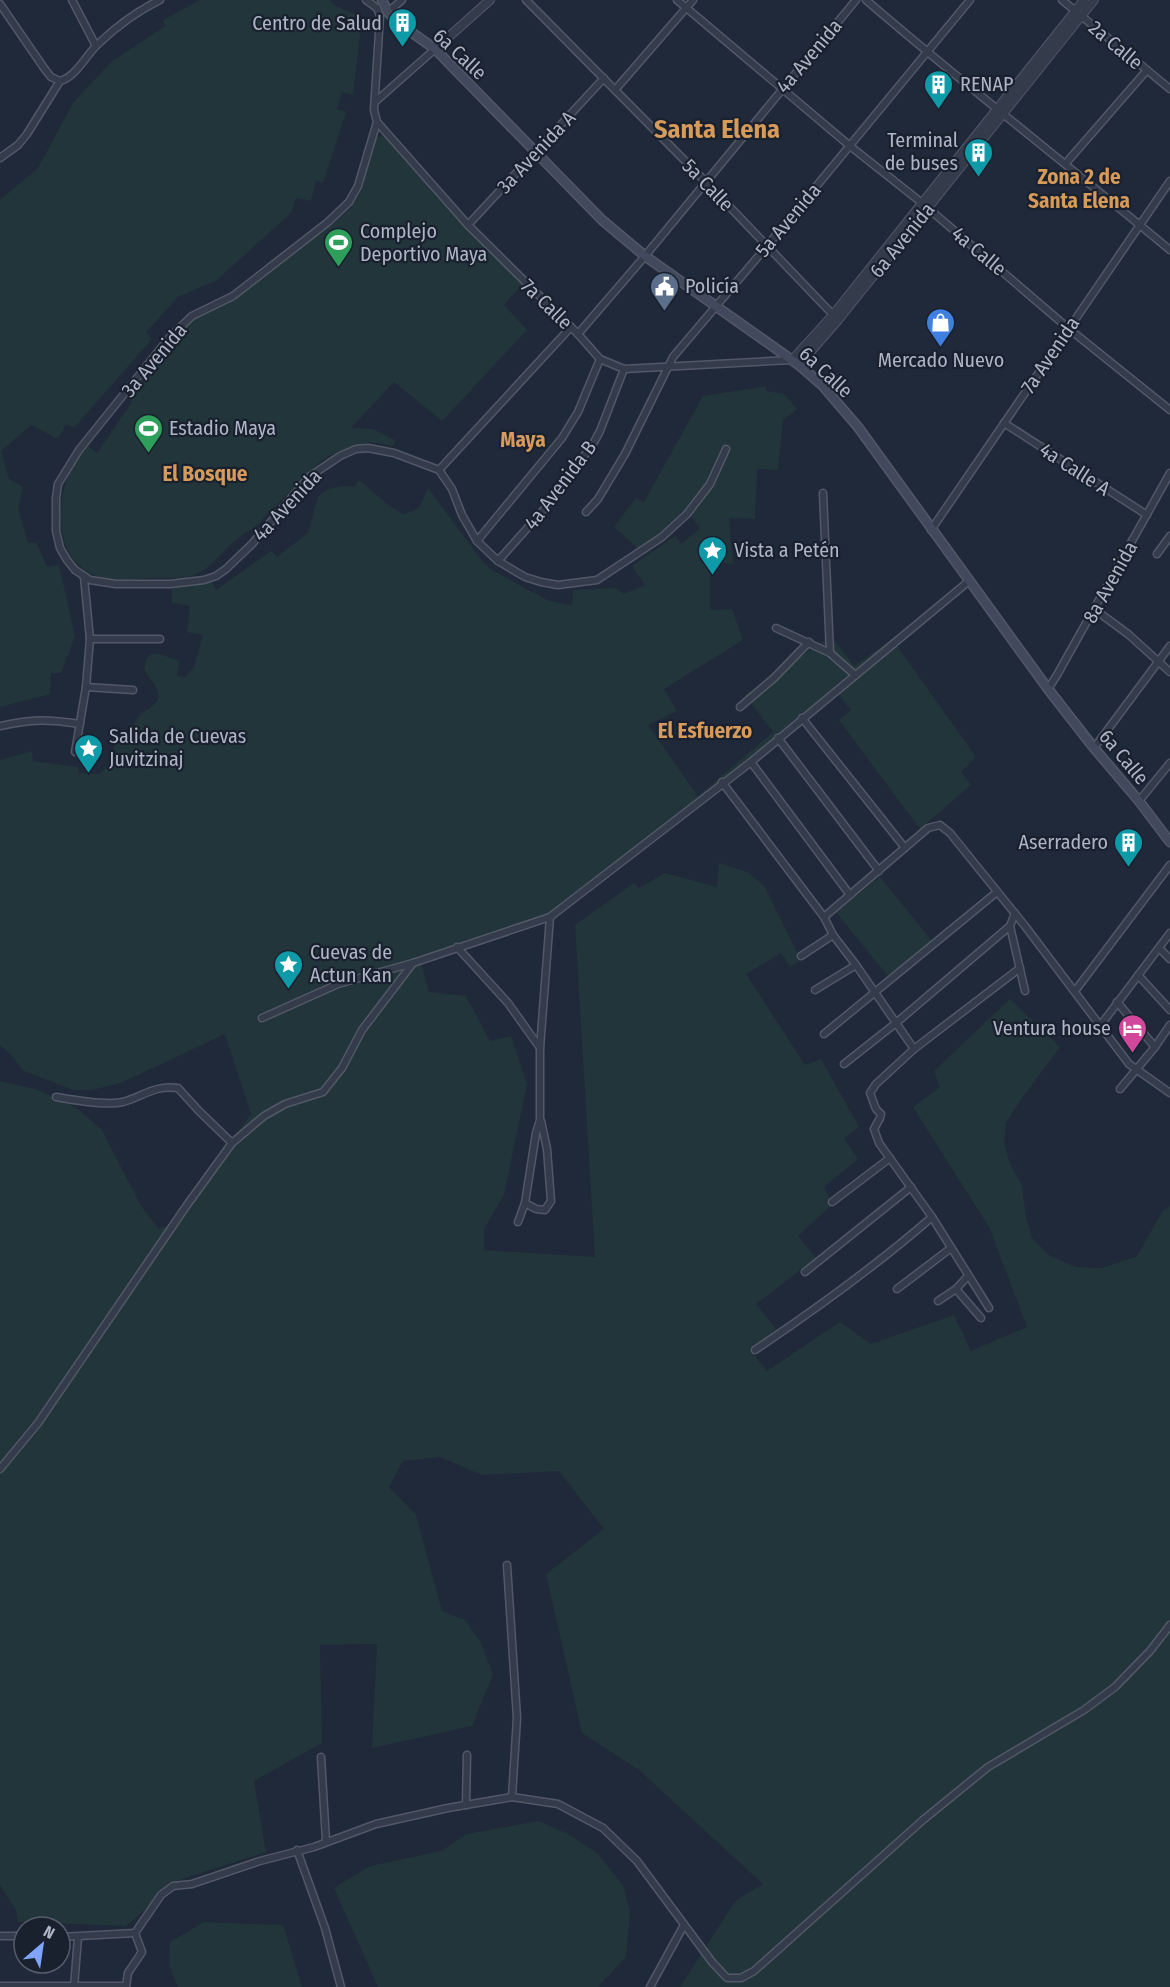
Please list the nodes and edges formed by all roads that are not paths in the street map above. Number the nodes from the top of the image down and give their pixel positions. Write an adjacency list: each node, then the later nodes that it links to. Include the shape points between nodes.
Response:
1 (72, 0): 21 (street)
2 (160, 0): 16 (street)
3 (366, 0): 30 (street, via 380,13)
4 (382, 0): 19 (main road, 6a Calle)
5 (402, 0): 19 (street)
6 (490, 0): 22 (street)
7 (526, 0): 25 (street, 5a Calle)
8 (677, 0): 18 (street, 4a Calle)
9 (693, 0): 18 (street)
10 (856, 0): 27 (street, 4a Avenida)
11 (867, 0): 23 (street)
12 (970, 0): 23 (street, 5a Avenida)
13 (1062, 0): 20 (street, 2a Calle)
14 (1084, 0): 20 (street, 6a Avenida)
15 (1094, 0): 20 (street, 6a Avenida)
16 (147, 3): 21 (street)
17 (0, 4): 26 (street, via 51,77)
18 (686, 8): 27 (street, 4a Calle); 29 (street)
19 (388, 12): 22 (main road, 6a Calle)
20 (1078, 14): 24 (street, 2a Calle); 31 (street, 6a Avenida)
21 (96, 46): 26 (street)
22 (435, 49): 30 (street); 34 (main road, 6a Calle)
23 (926, 52): 31 (street); 33 (street, 5a Avenida)
24 (1147, 70): 28 (street, 2a Calle); 36 (street)
25 (604, 78): 29 (street, 5a Calle); 34 (street, 3a Avenida A)
26 (60, 81): 35 (street, via 18,146)
27 (782, 88): 33 (street, 4a Calle); 37 (street, 4a Avenida)
28 (1170, 89)
29 (615, 90): 37 (street, 5a Calle)
30 (375, 102): 32 (street)
31 (1001, 112): 36 (street); 39 (street, 6a Avenida)
32 (377, 122): 40 (street, 7a Calle); 67 (street, 3a Avenida, via 358,186 349,202 233,296 192,316 169,338 65,470 58,484 56,531 67,560)
33 (850, 146): 39 (street, 4a Calle); 42 (street, 5a Avenida)
34 (535, 153): 40 (street, 3a Avenida A); 44 (main road, 6a Calle, via 602,220)
35 (0, 158)
36 (1066, 163): 41 (street)
37 (705, 181): 42 (street, 5a Calle); 44 (street, 4a Avenida)
38 (1170, 181): 41 (street, 7a Avenida)
39 (925, 206): 46 (street, 6a Avenida); 48 (street, 4a Calle)
40 (468, 225): 47 (street, 7a Calle)
41 (1139, 225): 43 (street); 48 (street, 7a Avenida)
42 (767, 246): 45 (street, 5a Avenida); 46 (street, 5a Calle)
43 (1170, 250)
44 (645, 256): 45 (main road, 6a Calle); 49 (street, 4a Avenida)
45 (716, 306): 51 (main road, 6a Calle); 52 (street, 5a Avenida)
46 (836, 318): 51 (street, 6a Avenida)
47 (571, 327): 49 (street, 7a Calle); 57 (street)
48 (1068, 328): 54 (street, 4a Calle); 55 (street, 7a Avenida)
49 (578, 334): 50 (street, 7a Calle)
50 (600, 358): 53 (street, 7a Calle); 64 (street, via 578,412 562,438)
51 (795, 363): 52 (street, 7a Calle); 62 (main road, 6a Calle, via 822,385 858,427)
52 (666, 367): 53 (street, 7a Calle); 60 (street, 5a Avenida, via 625,454)
53 (624, 369): 66 (street, 4a Avenida B, via 593,444 546,507)
54 (1170, 410)
55 (1004, 423): 61 (street, 4a Calle A); 62 (street, 7a Avenida)
56 (726, 449): 66 (street, via 710,484 687,514 662,537 597,580 558,585 541,582)
57 (439, 470): 64 (street); 67 (street, 4a Avenida, via 394,453 356,449 309,477 252,544 216,576 170,584 116,584)
58 (1170, 473): 61 (street, 8a Avenida)
59 (823, 493): 75 (street)
60 (586, 512)
61 (1147, 515): 69 (street, 8a Avenida)
62 (931, 530): 68 (main road, 6a Calle)
63 (1170, 536): 65 (street)
64 (477, 541): 66 (street)
65 (1157, 554)
66 (498, 561)
67 (87, 578): 71 (street)
68 (969, 581): 78 (street); 80 (main road, 6a Calle)
69 (1094, 609): 76 (street); 80 (street, 8a Avenida)
70 (776, 628): 73 (street)
71 (90, 639): 72 (street); 79 (street)
72 (160, 639)
73 (809, 642): 75 (street); 82 (street)
74 (1170, 646): 76 (street)
75 (830, 653): 78 (street)
76 (1158, 662): 77 (street); 87 (street)
77 (1170, 672)
78 (855, 675): 83 (street)
79 (86, 687): 81 (street); 84 (street)
80 (1048, 689): 87 (main road, 6a Calle)
81 (134, 690)
82 (740, 707)
83 (802, 718): 86 (street); 94 (street)
84 (80, 724): 85 (street, via 46,719); 88 (street)
85 (0, 726)
86 (778, 738): 89 (street); 96 (street)
87 (1094, 748): 92 (main road, 6a Calle)
88 (75, 752)
89 (751, 762): 91 (street); 98 (street)
90 (1170, 764): 92 (street)
91 (722, 782): 100 (street); 101 (street)
92 (1139, 801): 93 (main road, 6a Calle)
93 (1170, 842)
94 (905, 848): 96 (street); 97 (street, via 928,828 940,825)
95 (1170, 865): 116 (street)
96 (879, 871): 98 (street)
97 (997, 892): 99 (street); 114 (street)
98 (850, 895): 101 (street)
99 (1015, 913): 102 (street); 116 (street)
100 (550, 917): 105 (street); 125 (street)
101 (824, 917): 104 (street)
102 (1010, 926): 111 (street); 120 (street)
103 (1170, 933): 106 (street)
104 (833, 935): 107 (street); 110 (street)
105 (457, 947): 109 (street); 125 (street, via 508,1003)
106 (1160, 948): 108 (street); 112 (street)
107 (801, 956)
108 (1170, 959)
109 (413, 963): 119 (street, via 338,984); 133 (street, via 362,1030 342,1068 323,1092 285,1104)
110 (856, 965): 113 (street); 114 (street)
111 (1020, 968): 115 (street); 126 (street)
112 (1138, 975): 117 (street); 118 (street)
113 (815, 990)
114 (874, 991): 120 (street); 123 (street)
115 (1025, 991)
116 (1075, 991): 122 (street)
117 (1117, 1002): 122 (street); 124 (street)
118 (1170, 1010)
119 (262, 1018)
120 (896, 1023): 126 (street); 127 (street)
121 (1170, 1025): 124 (street)
122 (1100, 1026): 128 (street)
123 (824, 1034)
124 (1155, 1047): 128 (street)
125 (540, 1048): 132 (street)
126 (914, 1049): 134 (street, via 870,1093 881,1114 874,1129)
127 (844, 1064)
128 (1137, 1069): 129 (street); 130 (street)
129 (1120, 1089)
130 (1170, 1093)
131 (56, 1097): 133 (street, via 122,1102 144,1092 178,1088)
132 (540, 1119): 136 (street); 136 (street, via 551,1200 545,1210)
133 (232, 1143): 149 (street, via 38,1423)
134 (890, 1158): 135 (street); 137 (street)
135 (911, 1187): 138 (street); 141 (street)
136 (525, 1203): 139 (street)
137 (832, 1203)
138 (932, 1217): 140 (street); 148 (street, via 897,1248)
139 (519, 1222)
140 (951, 1248): 142 (street); 143 (street)
141 (805, 1272)
142 (968, 1276): 144 (street); 146 (street)
143 (897, 1289)
144 (956, 1289): 145 (street); 147 (street)
145 (938, 1301)
146 (988, 1308)
147 (981, 1318)
148 (755, 1350)
149 (0, 1469)
150 (507, 1565): 154 (street, via 517,1718)
151 (1170, 1625): 158 (street, via 1115,1686 988,1767 754,1971 741,1978 727,1978)
152 (467, 1755): 155 (street)
153 (321, 1757): 156 (street)
154 (512, 1797): 155 (street); 158 (street, via 558,1804 603,1828 637,1862)
155 (465, 1805): 156 (street, via 376,1824)
156 (326, 1841): 157 (street)
157 (297, 1850): 159 (street, via 192,1884 173,1886 161,1895); 165 (street)
158 (684, 1925): 166 (street)
159 (135, 1933): 161 (street); 164 (street, via 141,1952 128,1973)
160 (72, 1937): 161 (street)
161 (78, 1937): 163 (street)
162 (0, 1986): 163 (street)
163 (74, 1986): 164 (street)
164 (126, 1987)
165 (341, 1987)
166 (650, 1987)

